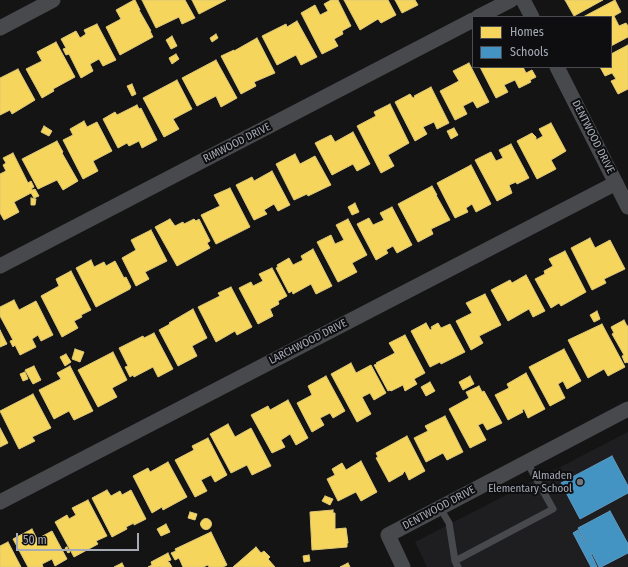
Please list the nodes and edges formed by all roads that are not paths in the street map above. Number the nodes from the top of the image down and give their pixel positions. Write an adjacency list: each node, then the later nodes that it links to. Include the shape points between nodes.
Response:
1 (53, 0): 7 (street)
2 (511, 0): 4 (street)
3 (523, 0): 5 (street)
4 (480, 16)
5 (531, 16)
6 (472, 21): 11 (street, RIMWOOD DRIVE)
7 (0, 28)
8 (558, 68): 9 (street, DENTWOOD DRIVE)
9 (616, 183): 10 (street, DENTWOOD DRIVE); 14 (street, LARCHWOOD DRIVE)
10 (628, 207)
11 (0, 266)
12 (628, 409): 13 (street, DENTWOOD DRIVE)
13 (527, 462): 15 (street, DENTWOOD DRIVE); 16 (lane, via 553,509)
14 (0, 502)
15 (440, 508): 16 (lane, via 449,523); 17 (street, DENTWOOD DRIVE, via 388,535)
16 (457, 564)
17 (403, 567)

